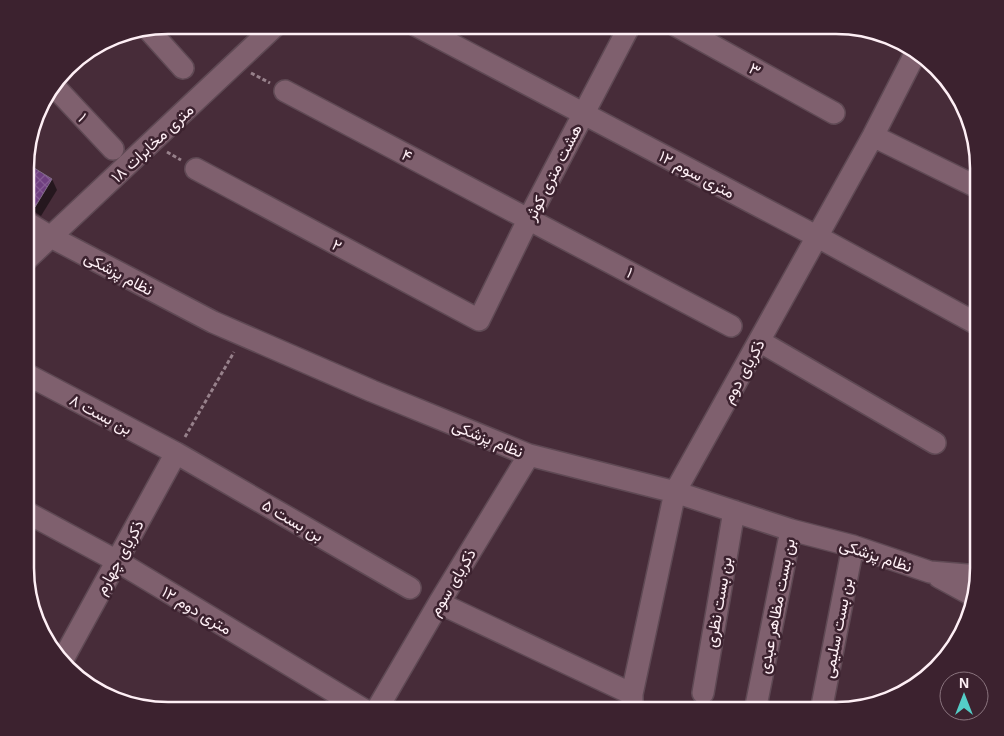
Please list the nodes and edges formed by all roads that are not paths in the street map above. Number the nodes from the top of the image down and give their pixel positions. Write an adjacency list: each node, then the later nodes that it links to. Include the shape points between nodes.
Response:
1 (267, 34): 19 (street, ۱۸ متری مخابرات)
2 (431, 34): 10 (street, ۱۲ متری سوم)
3 (625, 34): 10 (street, هشت متری کوثر)
4 (692, 34): 11 (street, ۳)
5 (152, 35): 7 (street)
6 (913, 58): 12 (street, ذکریای دوم)
7 (183, 68)
8 (58, 91): 13 (street, ۱)
9 (285, 91): 16 (street, ۴)
10 (583, 113): 16 (street, هشت متری کوثر); 18 (street, ۱۲ متری سوم)
11 (834, 113)
12 (873, 136): 15 (street); 18 (street, ذکریای دوم)
13 (113, 149)
14 (196, 169): 21 (street, ۲)
15 (970, 184)
16 (529, 218): 21 (street, هشت متری کوثر); 23 (street, ۱)
17 (34, 227): 19 (street, نظام پزشکی)
18 (818, 237): 22 (street, ۱۲ متری سوم); 24 (street, ذکریای دوم)
19 (51, 238): 20 (street, ۱۸ متری مخابرات); 28 (street, نظام پزشکی, via 243,336)
20 (34, 253)
21 (478, 320)
22 (970, 320)
23 (732, 326)
24 (759, 341): 26 (street); 29 (street, ذکریای دوم)
25 (34, 378): 27 (street, بن بست ۸)
26 (935, 443)
27 (176, 453): 34 (street, ذکریای چهارم); 37 (street, بن بست ۵)
28 (529, 455): 29 (street, نظام پزشکی); 39 (street, ذکریای سوم)
29 (675, 492): 30 (street, نظام پزشکی); 44 (street, ذکریای دوم)
30 (734, 511): 32 (street, نظام پزشکی); 41 (street, بن بست نظری)
31 (34, 516): 34 (street, ۱۲ متری دوم)
32 (791, 530): 33 (street, نظام پزشکی); 45 (street, بن بست مظاهر عبدی)
33 (853, 546): 35 (street, نظام پزشکی); 46 (street, بن بست سلیمی)
34 (117, 561): 40 (street, ذکریای چهارم); 42 (street, ۱۲ متری دوم)
35 (930, 572): 36 (street, نظام پزشکی); 38 (street)
36 (970, 575)
37 (410, 588)
38 (968, 593)
39 (439, 603): 43 (street, ذکریای سوم); 44 (street)
40 (65, 655)
41 (703, 693)
42 (351, 702)
43 (381, 702)
44 (632, 702)
45 (757, 702)
46 (823, 702)

